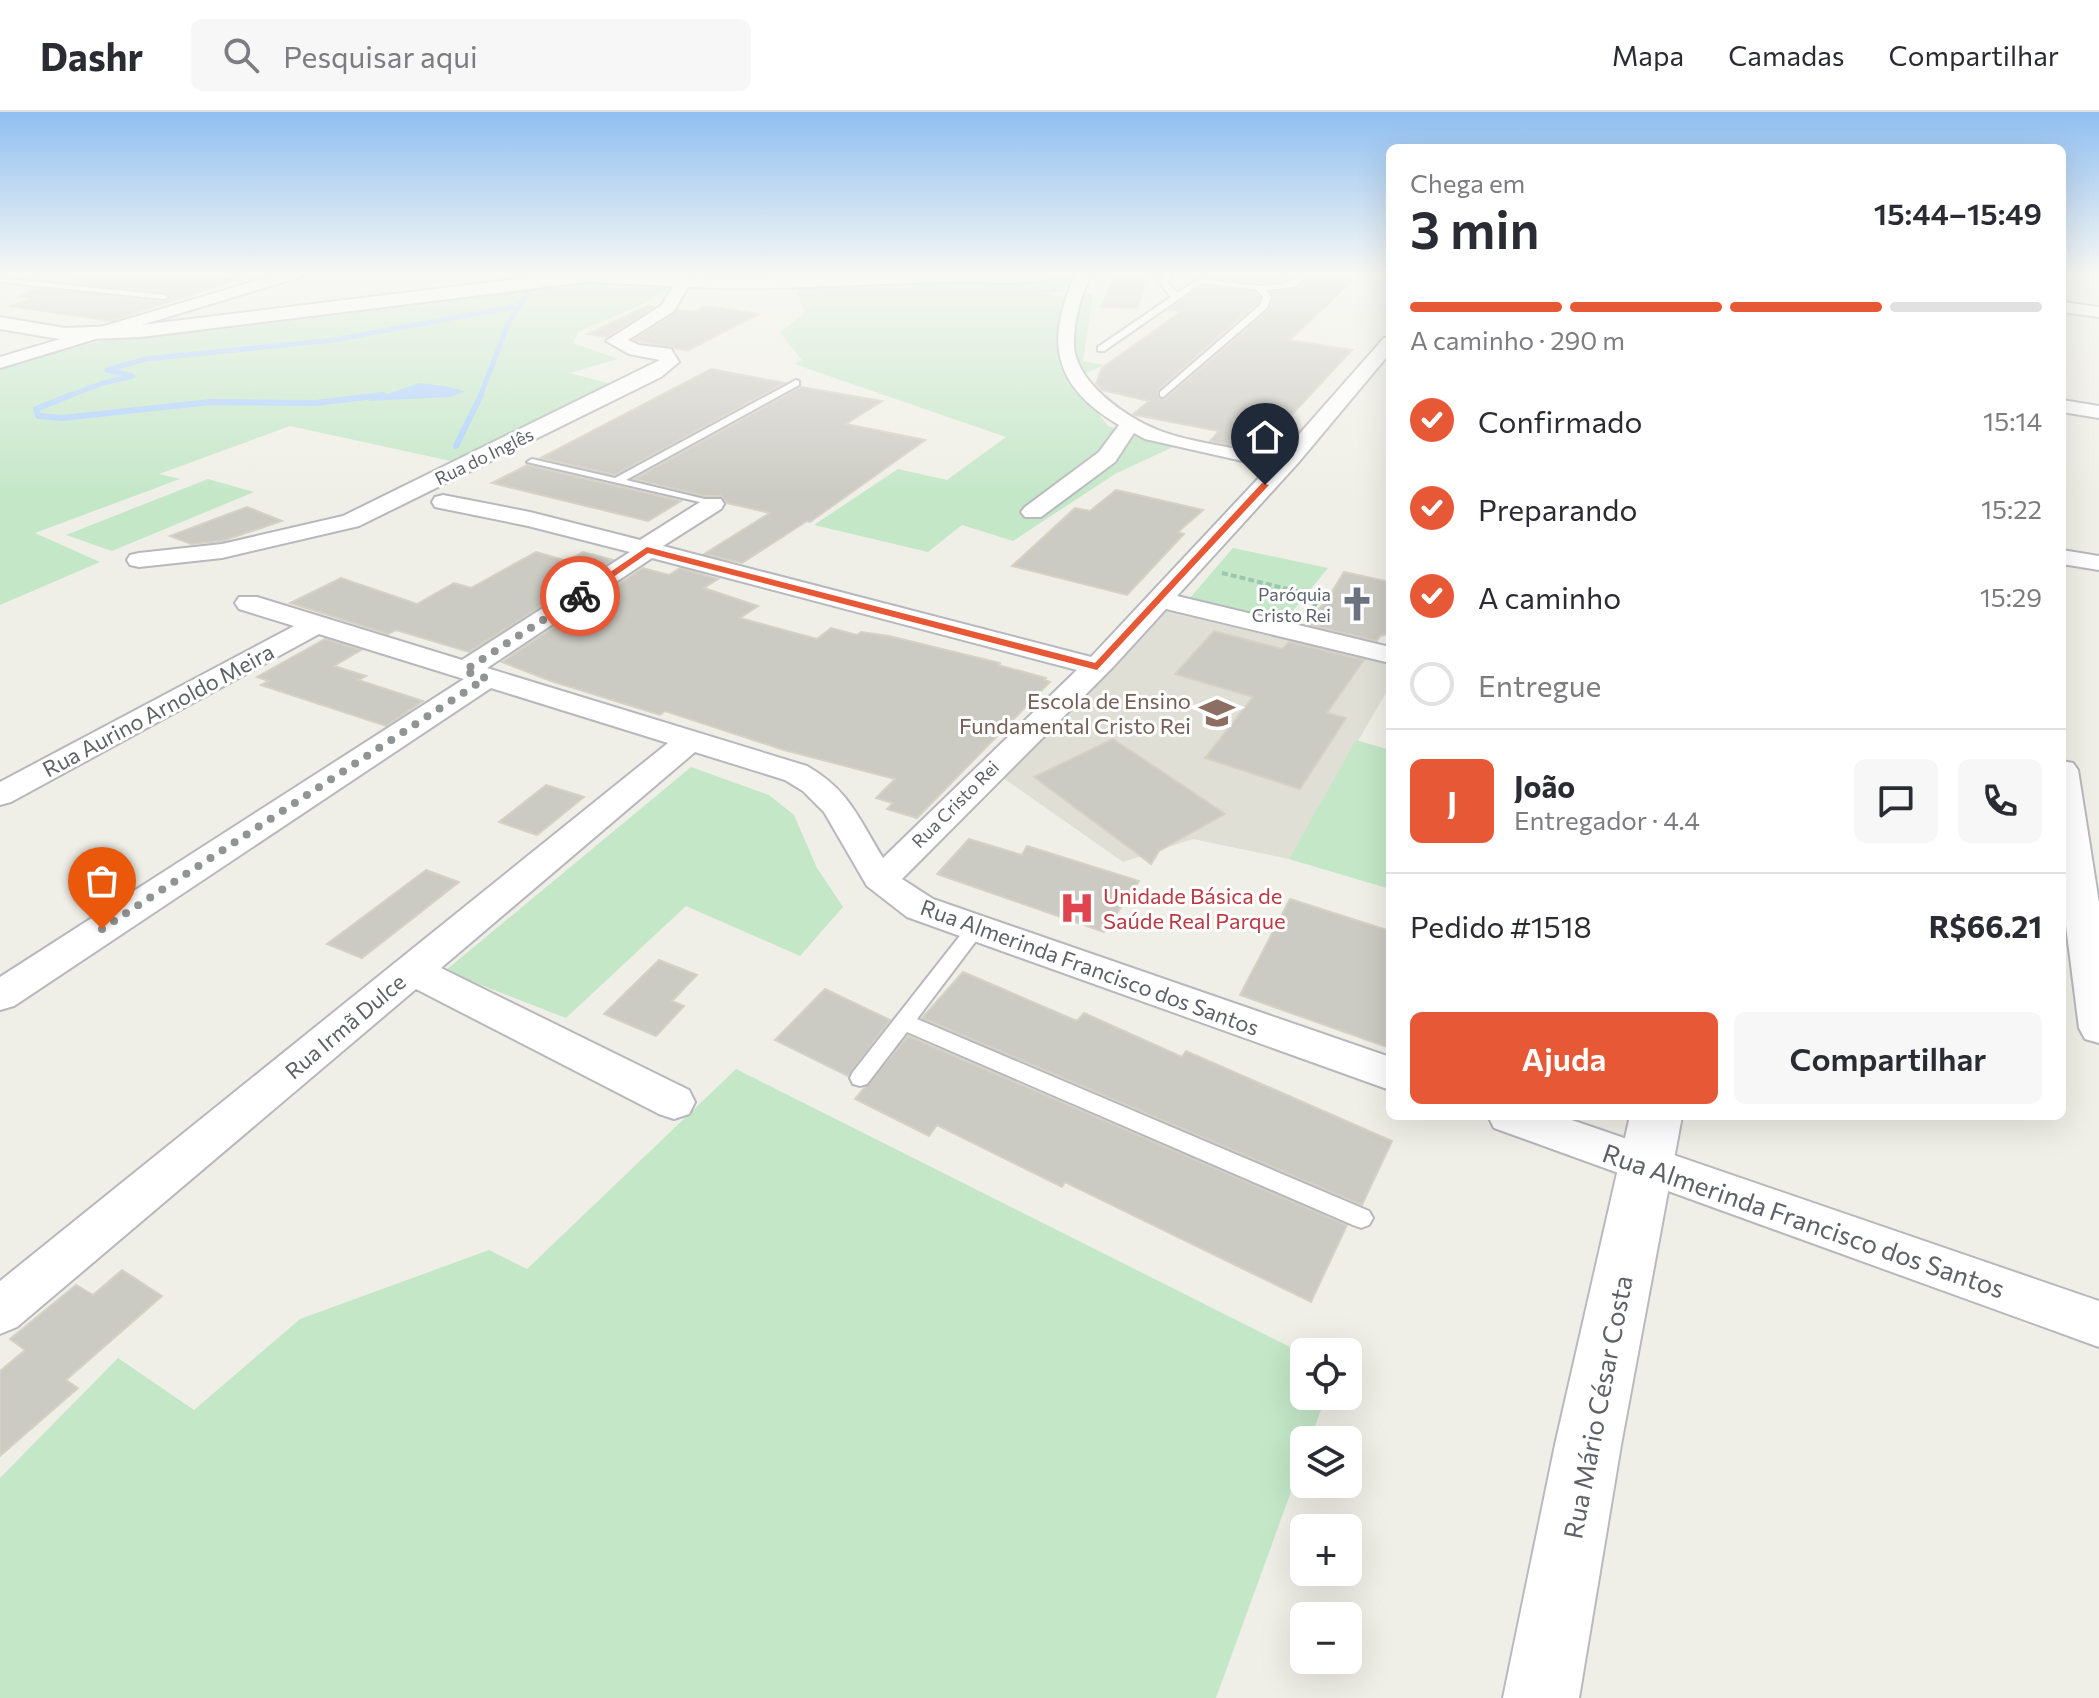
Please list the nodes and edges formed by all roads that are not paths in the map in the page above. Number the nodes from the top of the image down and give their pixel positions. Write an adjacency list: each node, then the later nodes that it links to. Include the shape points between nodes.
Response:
1 (48, 348): 6 (street)
2 (631, 348): 20 (street, Rua do Inglês, via 665,353 670,362 351,521 222,551)
3 (1065, 348): 11 (street, via 1088,390)
4 (1216, 348): 8 (lane)
5 (1385, 348): 13 (street, Rua Cristo Rei)
6 (0, 363)
7 (796, 383): 14 (lane)
8 (1163, 394)
9 (2066, 407): 10 (street)
10 (2099, 412)
11 (1130, 424): 13 (street, via 1168,441); 17 (street, via 1107,457)
12 (532, 462): 14 (lane)
13 (1283, 464): 22 (street, Rua Cristo Rei)
14 (617, 481): 16 (lane)
15 (443, 502): 18 (street)
16 (713, 504): 18 (street)
17 (1033, 512)
18 (647, 550): 26 (street); 27 (street)
19 (2066, 558): 21 (street)
20 (139, 560)
21 (2099, 563)
22 (1158, 599): 25 (street); 26 (street, Rua Cristo Rei)
23 (248, 603): 24 (street, Rua Almerinda Francisco dos Santos)
24 (317, 624): 27 (street, Rua Almerinda Francisco dos Santos); 30 (street, Rua Aurino Arnoldo Meira)
25 (1386, 654)
26 (1097, 667): 32 (street, Rua Cristo Rei)
27 (475, 674): 28 (street, Rua Almerinda Francisco dos Santos); 35 (street)
28 (689, 741): 32 (street, Rua Almerinda Francisco dos Santos, via 813,782 845,814); 34 (street, Rua Irmã Dulce)
29 (2066, 781): 31 (street)
30 (0, 795)
31 (2077, 810): 37 (street)
32 (881, 880): 33 (street, Rua Almerinda Francisco dos Santos, via 920,908)
33 (976, 928): 36 (lane); 38 (street, Rua Almerinda Francisco dos Santos)
34 (412, 970): 40 (street); 44 (street, Rua Irmã Dulce)
35 (0, 996)
36 (904, 1022): 39 (lane); 43 (lane)
37 (2099, 1028)
38 (1386, 1073)
39 (860, 1078)
40 (674, 1102)
41 (1533, 1120): 42 (street, Rua Almerinda Francisco dos Santos)
42 (1651, 1140): 45 (street, Rua Almerinda Francisco dos Santos); 46 (main road, Rua Mário César Costa)
43 (1361, 1218)
44 (0, 1311)
45 (2099, 1324)
46 (1541, 1698)

